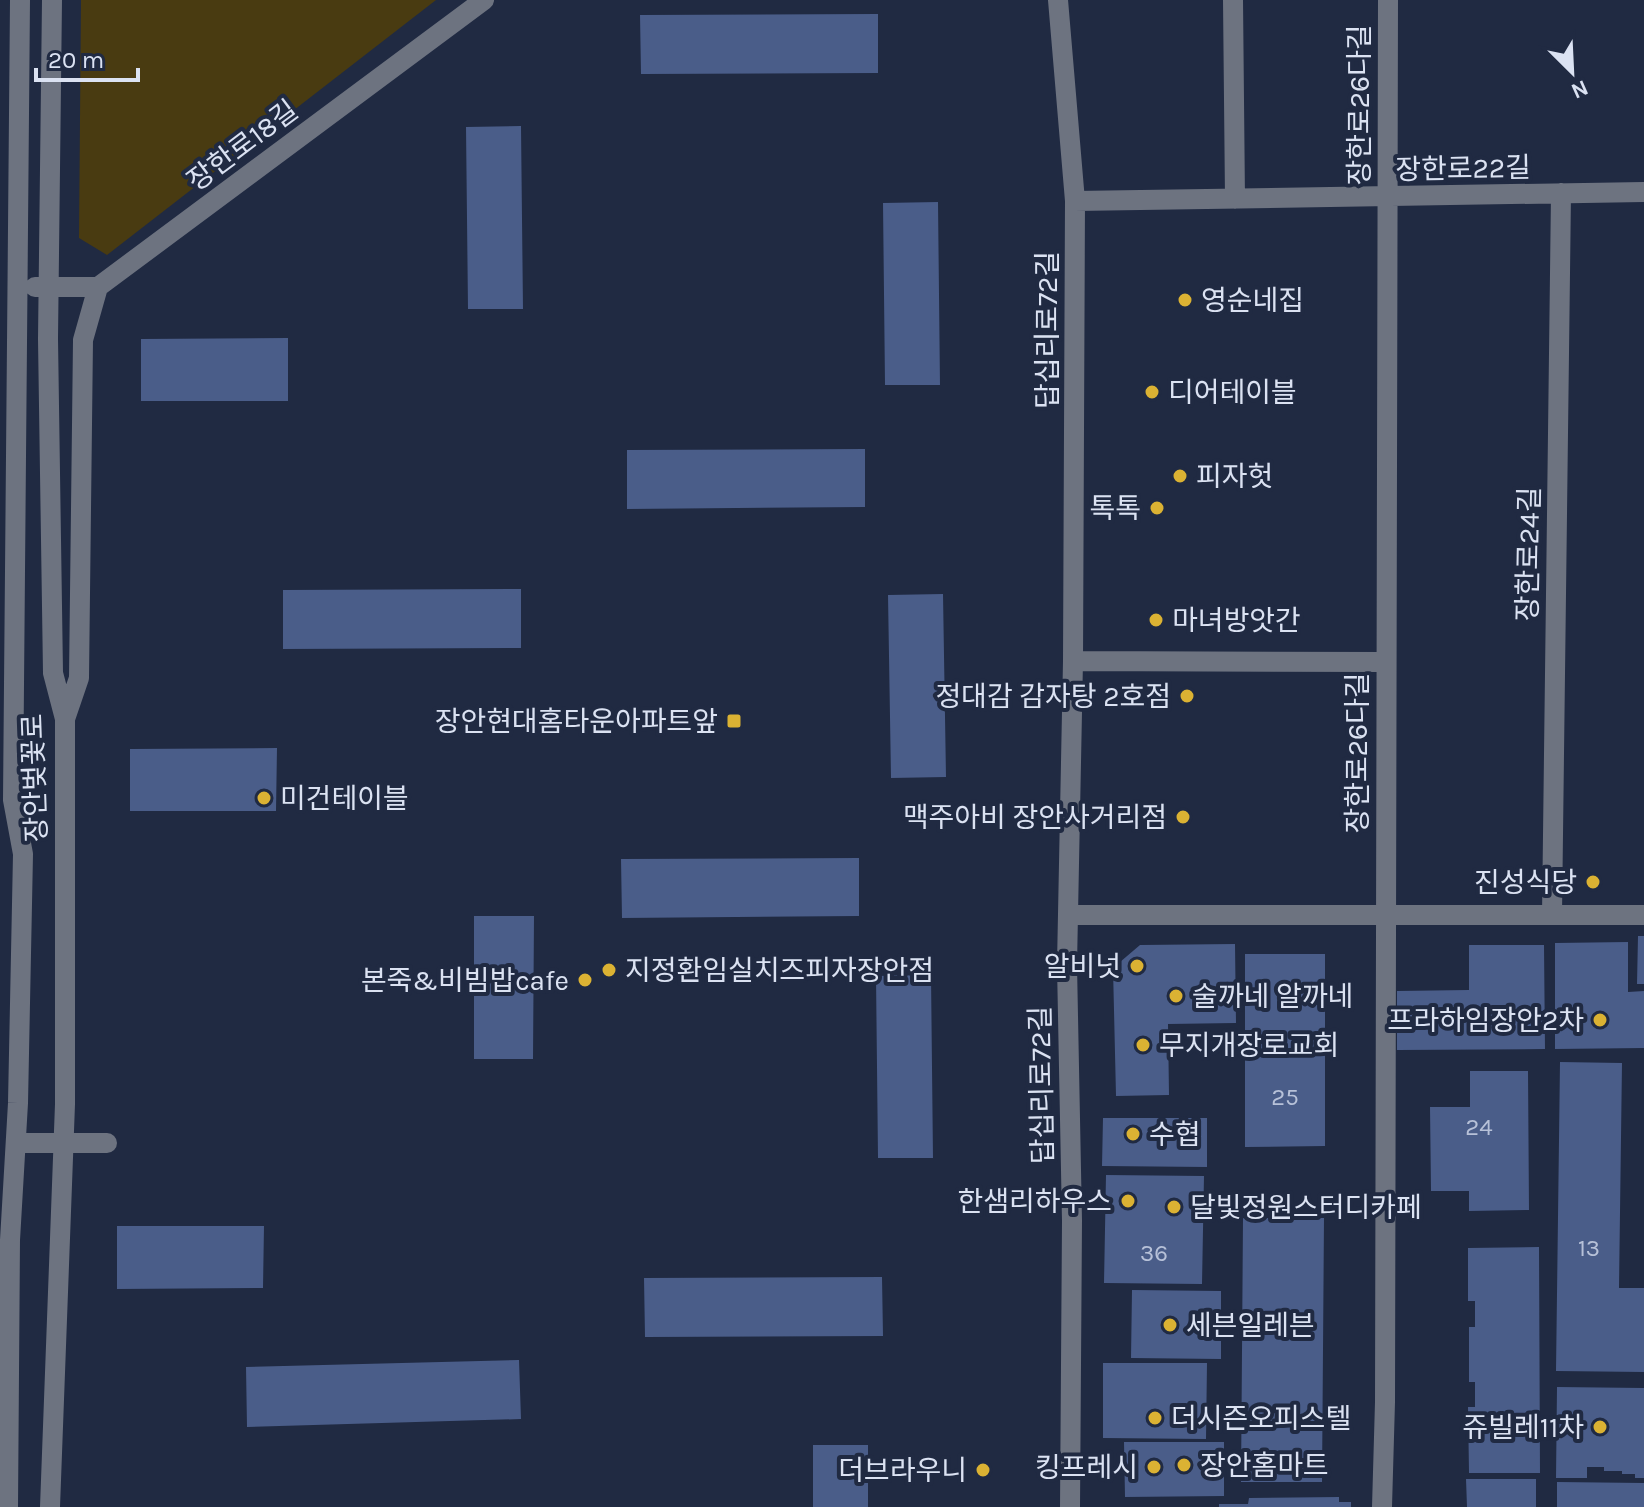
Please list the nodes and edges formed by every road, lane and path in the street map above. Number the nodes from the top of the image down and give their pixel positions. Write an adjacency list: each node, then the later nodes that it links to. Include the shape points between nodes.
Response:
1 (20, 0): 12 (street, 장안벚꽃로)
2 (52, 0): 13 (street, 장안벚꽃로)
3 (484, 0): 14 (street, 장한로18길)
4 (1058, 0): 11 (street, 답십리로72길)
5 (1233, 0): 10 (street)
6 (1388, 0): 9 (street, 장한로26다길)
7 (1644, 192): 8 (street, 장한로22길)
8 (1561, 193): 9 (street, 장한로22길); 20 (street, 장한로24길)
9 (1386, 198): 10 (street, 장한로22길); 16 (street, 장한로26다길)
10 (1235, 199): 11 (street, 장한로22길)
11 (1075, 201): 15 (street, 답십리로72길)
12 (18, 287): 13 (street); 22 (street, 장안벚꽃로, via 13,800 23,854)
13 (49, 287): 14 (street); 17 (street, 장안벚꽃로, via 53,673)
14 (98, 287): 17 (street, via 83,340 79,678)
15 (1073, 661): 16 (street); 18 (street, 답십리로72길)
16 (1385, 662): 19 (street, 장한로26다길)
17 (65, 719): 23 (street, 장안벚꽃로)
18 (1069, 915): 19 (street); 27 (street, 답십리로72길)
19 (1385, 915): 20 (street); 28 (street, 장한로26다길)
20 (1552, 915): 21 (street)
21 (1644, 915)
22 (16, 1143): 23 (street); 25 (street, 장안벚꽃로)
23 (64, 1143): 24 (street); 26 (street, 장안벚꽃로)
24 (107, 1143)
25 (8, 1507)
26 (50, 1507)
27 (1070, 1507)
28 (1382, 1507)

